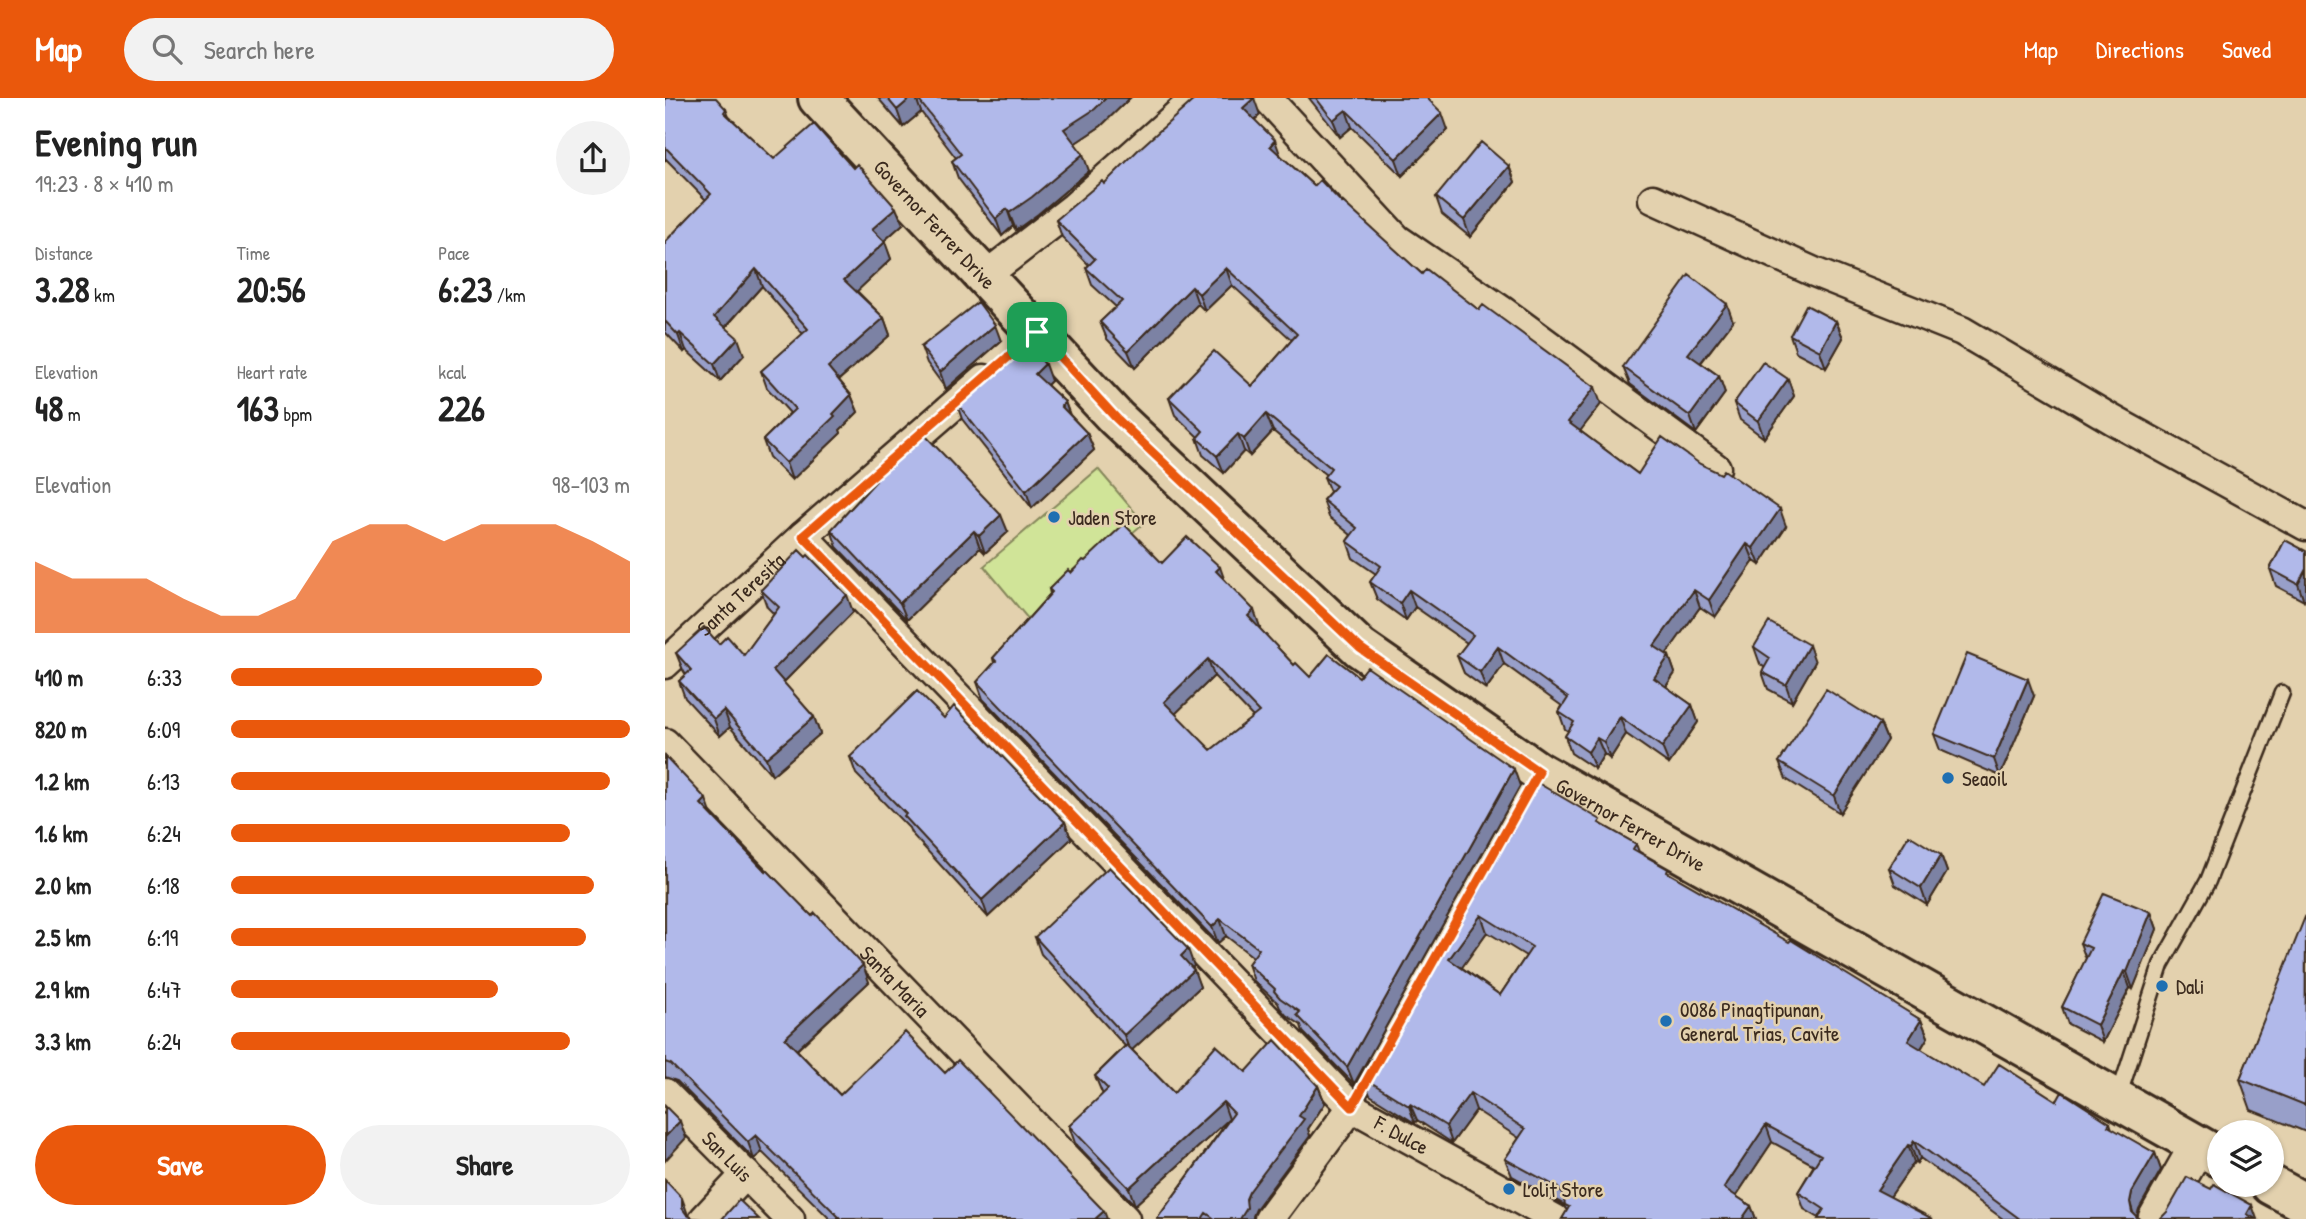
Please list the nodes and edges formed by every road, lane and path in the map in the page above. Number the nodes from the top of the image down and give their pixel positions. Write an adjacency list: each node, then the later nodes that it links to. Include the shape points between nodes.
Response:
1 (818, 98): 5 (main road, Governor Ferrer Drive)
2 (1196, 98): 5 (street, via 1075,207)
3 (1267, 98): 7 (street, via 1397,239)
4 (1653, 199): 8 (street, via 1814,272 1962,331)
5 (985, 276): 6 (main road, Governor Ferrer Drive)
6 (1020, 347): 9 (street, Santa Teresita); 15 (main road, Governor Ferrer Drive, via 1116,418 1360,648 1535,778)
7 (1716, 468)
8 (2306, 526)
9 (803, 536): 10 (street, Santa Teresita); 16 (street, F. Dulce)
10 (665, 664)
11 (2282, 692): 15 (lane, via 2208,881 2161,965)
12 (665, 743): 24 (street, Santa Maria)
13 (1379, 1059): 16 (lane)
14 (665, 1093): 19 (street, San Luis)
15 (2118, 1100): 17 (main road, Governor Ferrer Drive)
16 (1352, 1107): 25 (street); 26 (street, F. Dulce)
17 (2207, 1150)
18 (2207, 1152): 27 (street)
19 (746, 1174): 22 (street); 23 (street, San Luis)
20 (2284, 1192): 21 (main road)
21 (2306, 1204)
22 (703, 1219)
23 (790, 1219)
24 (1125, 1219)
25 (1269, 1219)
26 (1555, 1219)
27 (2156, 1219)

